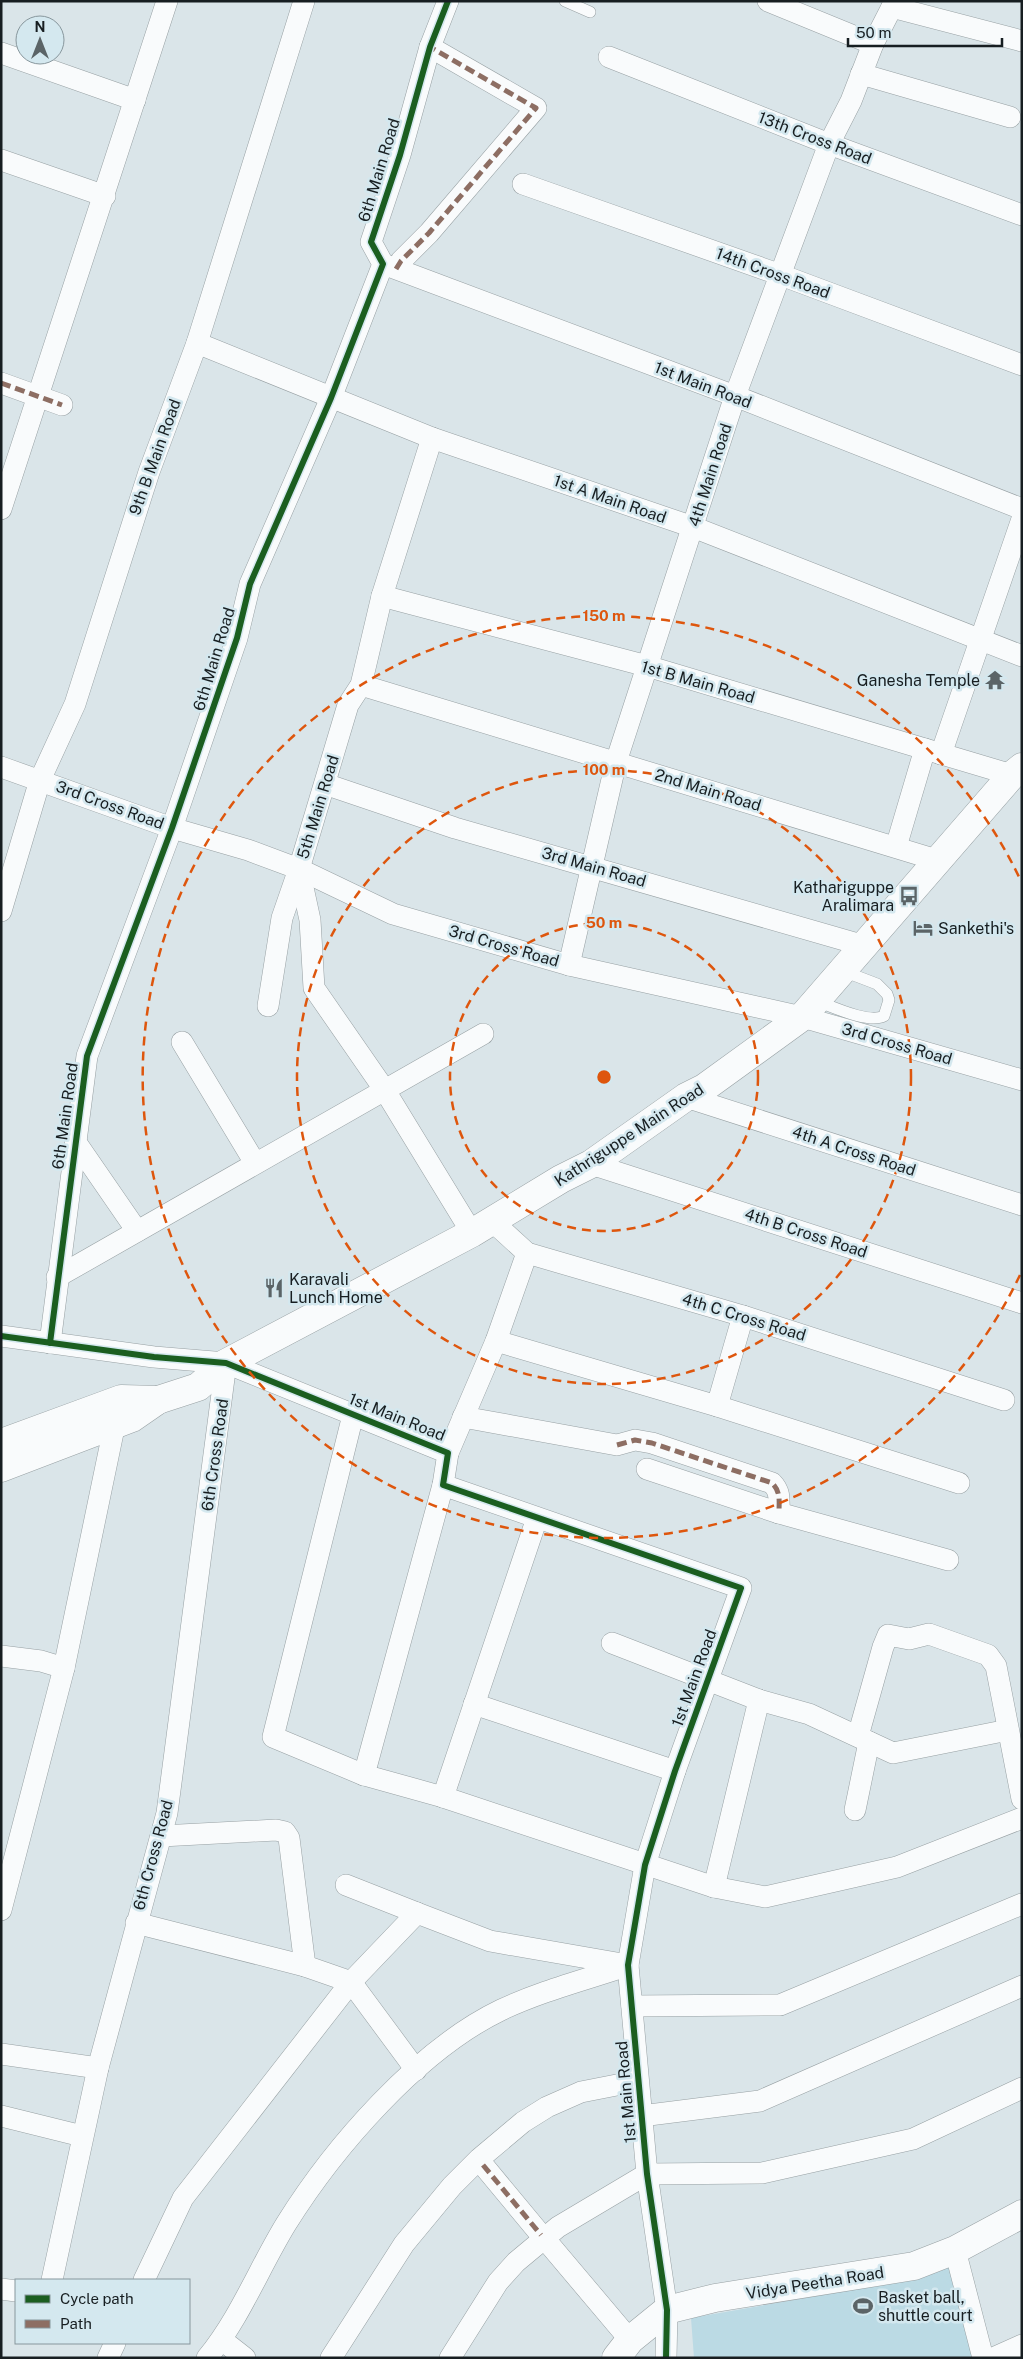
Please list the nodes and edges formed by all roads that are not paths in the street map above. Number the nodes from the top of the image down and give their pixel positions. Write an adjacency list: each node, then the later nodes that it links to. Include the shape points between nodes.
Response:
1 (304, 1): 23 (street, 9th B Main Road)
2 (448, 1): 10 (street, 6th Main Road)
3 (565, 1): 7 (lane)
4 (768, 1): 9 (street)
5 (166, 2): 14 (street)
6 (893, 4): 8 (street); 9 (street, 4th Main Road)
7 (590, 12)
8 (1022, 41)
9 (873, 44): 13 (street, 4th Main Road)
10 (430, 47): 21 (street, 6th Main Road, via 400,155 371,242); 21 (street, via 536,108 429,233)
11 (1, 53): 14 (street)
12 (609, 57): 16 (street, 13th Cross Road)
13 (862, 74): 15 (street); 16 (street, 4th Main Road)
14 (135, 100): 19 (street)
15 (1010, 117)
16 (829, 144): 20 (street, 13th Cross Road); 22 (street, 4th Main Road)
17 (1, 160): 19 (street)
18 (523, 184): 22 (street, 14th Cross Road)
19 (105, 196): 26 (street)
20 (1022, 215)
21 (392, 262): 27 (street, 1st Main Road); 28 (street, 6th Main Road)
22 (781, 275): 24 (street, 14th Cross Road); 27 (street, 4th Main Road)
23 (197, 343): 28 (street, 1st A Main Road); 44 (street, 9th B Main Road, via 149,472 75,704)
24 (1022, 365)
25 (1, 383): 26 (street)
26 (39, 396): 29 (street); 31 (street)
27 (735, 396): 32 (street, 1st Main Road); 34 (street, 4th Main Road)
28 (331, 398): 30 (street, 1st A Main Road); 46 (street, 6th Main Road, via 250,584 237,638)
29 (62, 405)
30 (432, 438): 34 (street, 1st A Main Road); 35 (street, 5th Main Road)
31 (1, 509)
32 (1022, 509)
33 (1022, 519): 36 (street)
34 (693, 527): 36 (street, 1st A Main Road); 38 (street, 4th Main Road)
35 (382, 596): 38 (street, 1st B Main Road); 39 (street, 5th Main Road)
36 (981, 640): 37 (street, 1st A Main Road); 40 (street)
37 (1022, 656)
38 (647, 666): 40 (street, 1st B Main Road); 41 (street, 4th Main Road)
39 (361, 684): 41 (street, 2nd Main Road); 45 (street, 5th Main Road, via 348,705)
40 (933, 751): 43 (street, 1st B Main Road); 47 (street)
41 (616, 762): 47 (street, 2nd Main Road); 49 (street, 4th Main Road)
42 (1, 767): 44 (street, 3rd Cross Road)
43 (1017, 771): 48 (main road, Kathriguppe Main Road)
44 (40, 780): 46 (street, 3rd Cross Road); 51 (street, 9th B Main Road)
45 (325, 784): 49 (street, 3rd Main Road, via 455,828); 50 (street, 5th Main Road)
46 (172, 828): 50 (street, 3rd Cross Road); 62 (street, 6th Main Road, via 87,1056)
47 (896, 847): 48 (street, 2nd Main Road)
48 (940, 861): 52 (main road, Kathriguppe Main Road)
49 (590, 866): 52 (street, 3rd Main Road); 53 (street, 4th Main Road)
50 (299, 869): 53 (street, 3rd Cross Road, via 393,914); 55 (street, via 282,918); 60 (street, 5th Main Road, via 310,920 314,988)
51 (1, 911)
52 (865, 946): 54 (main road, Kathriguppe Main Road)
53 (569, 965): 56 (street, 3rd Cross Road)
54 (843, 971): 56 (main road, Kathriguppe Main Road); 56 (lane, via 883,989 889,1000 884,1016 879,1019)
55 (268, 1006)
56 (810, 1009): 59 (street, 3rd Cross Road); 61 (main road, Kathriguppe Main Road)
57 (483, 1034): 60 (street)
58 (182, 1042): 63 (street)
59 (1022, 1080)
60 (384, 1089): 63 (street); 66 (street, 5th Main Road)
61 (686, 1098): 64 (main road, Kathriguppe Main Road); 65 (street, 4th A Cross Road)
62 (75, 1141): 67 (street); 69 (street, 6th Main Road)
63 (255, 1163): 67 (street)
64 (591, 1164): 66 (main road, Kathriguppe Main Road); 70 (street, 4th B Cross Road)
65 (1022, 1205)
66 (482, 1227): 68 (street, 4th C Cross Road); 75 (main road, Kathriguppe Main Road)
67 (137, 1231): 69 (street)
68 (527, 1254): 71 (street, 4th C Cross Road); 73 (street)
69 (57, 1277): 74 (street, 6th Main Road)
70 (1022, 1303)
71 (743, 1316): 77 (street, 4th C Cross Road); 78 (street)
72 (1, 1336): 74 (street, 1st Main Road)
73 (496, 1341): 78 (street); 80 (street)
74 (50, 1343): 75 (street, 1st Main Road, via 154,1358)
75 (226, 1363): 76 (main road, Kathriguppe Main Road, via 198,1387); 79 (street, 1st Main Road); 105 (street, 6th Cross Road, via 170,1793)
76 (158, 1400): 81 (main road, Kathriguppe Main Road, via 132,1418); 82 (main road, Kathriguppe Main Road, via 121,1399)
77 (1004, 1400)
78 (717, 1406): 86 (street)
79 (353, 1415): 83 (street, 1st Main Road); 100 (street, via 273,1737)
80 (463, 1417): 83 (street); 88 (street, via 617,1445 635,1440 652,1443 772,1483 778,1489)
81 (115, 1423): 84 (main road, Kathriguppe Main Road); 93 (street)
82 (1, 1443)
83 (448, 1453): 87 (street, 1st Main Road)
84 (1, 1468)
85 (647, 1469): 88 (street)
86 (960, 1482)
87 (443, 1485): 89 (street, 1st Main Road); 100 (street)
88 (779, 1513): 90 (street)
89 (537, 1518): 94 (street, 1st Main Road, via 741,1588); 96 (street)
90 (948, 1560)
91 (612, 1643): 94 (street)
92 (1, 1656): 93 (street, via 41,1661)
93 (64, 1668): 110 (street)
94 (708, 1679): 95 (street); 99 (street, 1st Main Road)
95 (760, 1700): 98 (street, via 809,1714); 108 (street)
96 (474, 1704): 99 (street); 101 (street)
97 (1008, 1730): 98 (street, via 893,1753); 98 (street, via 996,1666 988,1655 929,1634 909,1638 888,1636); 102 (street)
98 (864, 1739): 103 (street)
99 (675, 1771): 106 (street, 1st Main Road)
100 (364, 1775): 101 (street)
101 (443, 1797): 106 (street)
102 (1022, 1799)
103 (856, 1810)
104 (1022, 1818): 108 (street, via 897,1867 766,1896)
105 (161, 1836): 112 (street, 6th Cross Road); 114 (street, via 285,1832 289,1838)
106 (645, 1865): 108 (street); 113 (street, 1st Main Road)
107 (346, 1885): 111 (street)
108 (714, 1887)
109 (1022, 1904): 117 (street, via 780,2005)
110 (1, 1910)
111 (417, 1913): 113 (street, via 490,1941); 115 (street)
112 (136, 1923): 114 (street); 119 (street, 6th Cross Road)
113 (628, 1965): 117 (street, 1st Main Road); 120 (street, via 542,1993 500,2011 457,2037)
114 (305, 1966): 115 (street)
115 (351, 1982): 120 (street); 132 (street, via 183,2198)
116 (1022, 1986): 124 (street, via 760,2101)
117 (632, 2006): 121 (street, 1st Main Road)
118 (1, 2054): 119 (street)
119 (98, 2068): 125 (street, 6th Cross Road)
120 (416, 2070): 136 (street, via 378,2105 316,2180 286,2224)
121 (637, 2081): 124 (street, 1st Main Road); 143 (street, via 581,2092 547,2106 479,2159 404,2244)
122 (1022, 2088): 127 (street, via 914,2139 762,2173)
123 (1, 2116): 125 (street)
124 (641, 2116): 127 (street, 1st Main Road)
125 (82, 2136): 131 (street, 6th Cross Road)
126 (483, 2165): 129 (street)
127 (647, 2174): 129 (street); 135 (street, 1st Main Road)
128 (1022, 2214): 130 (main road, Vidya Peetha Road)
129 (543, 2237): 139 (street); 144 (street, via 498,2282)
130 (955, 2250): 135 (main road, Vidya Peetha Road, via 931,2261 894,2270 715,2298); 146 (street)
131 (52, 2279)
132 (144, 2279)
133 (1, 2289): 134 (street)
134 (15, 2291)
135 (667, 2310): 139 (main road, Vidya Peetha Road); 145 (street, 1st Main Road)
136 (222, 2340): 141 (street); 142 (street)
137 (115, 2344): 140 (street)
138 (1022, 2345): 147 (street)
139 (623, 2349)
140 (108, 2358)
141 (207, 2358)
142 (245, 2358)
143 (331, 2358)
144 (450, 2358)
145 (666, 2358)
146 (983, 2358)
147 (993, 2358)

